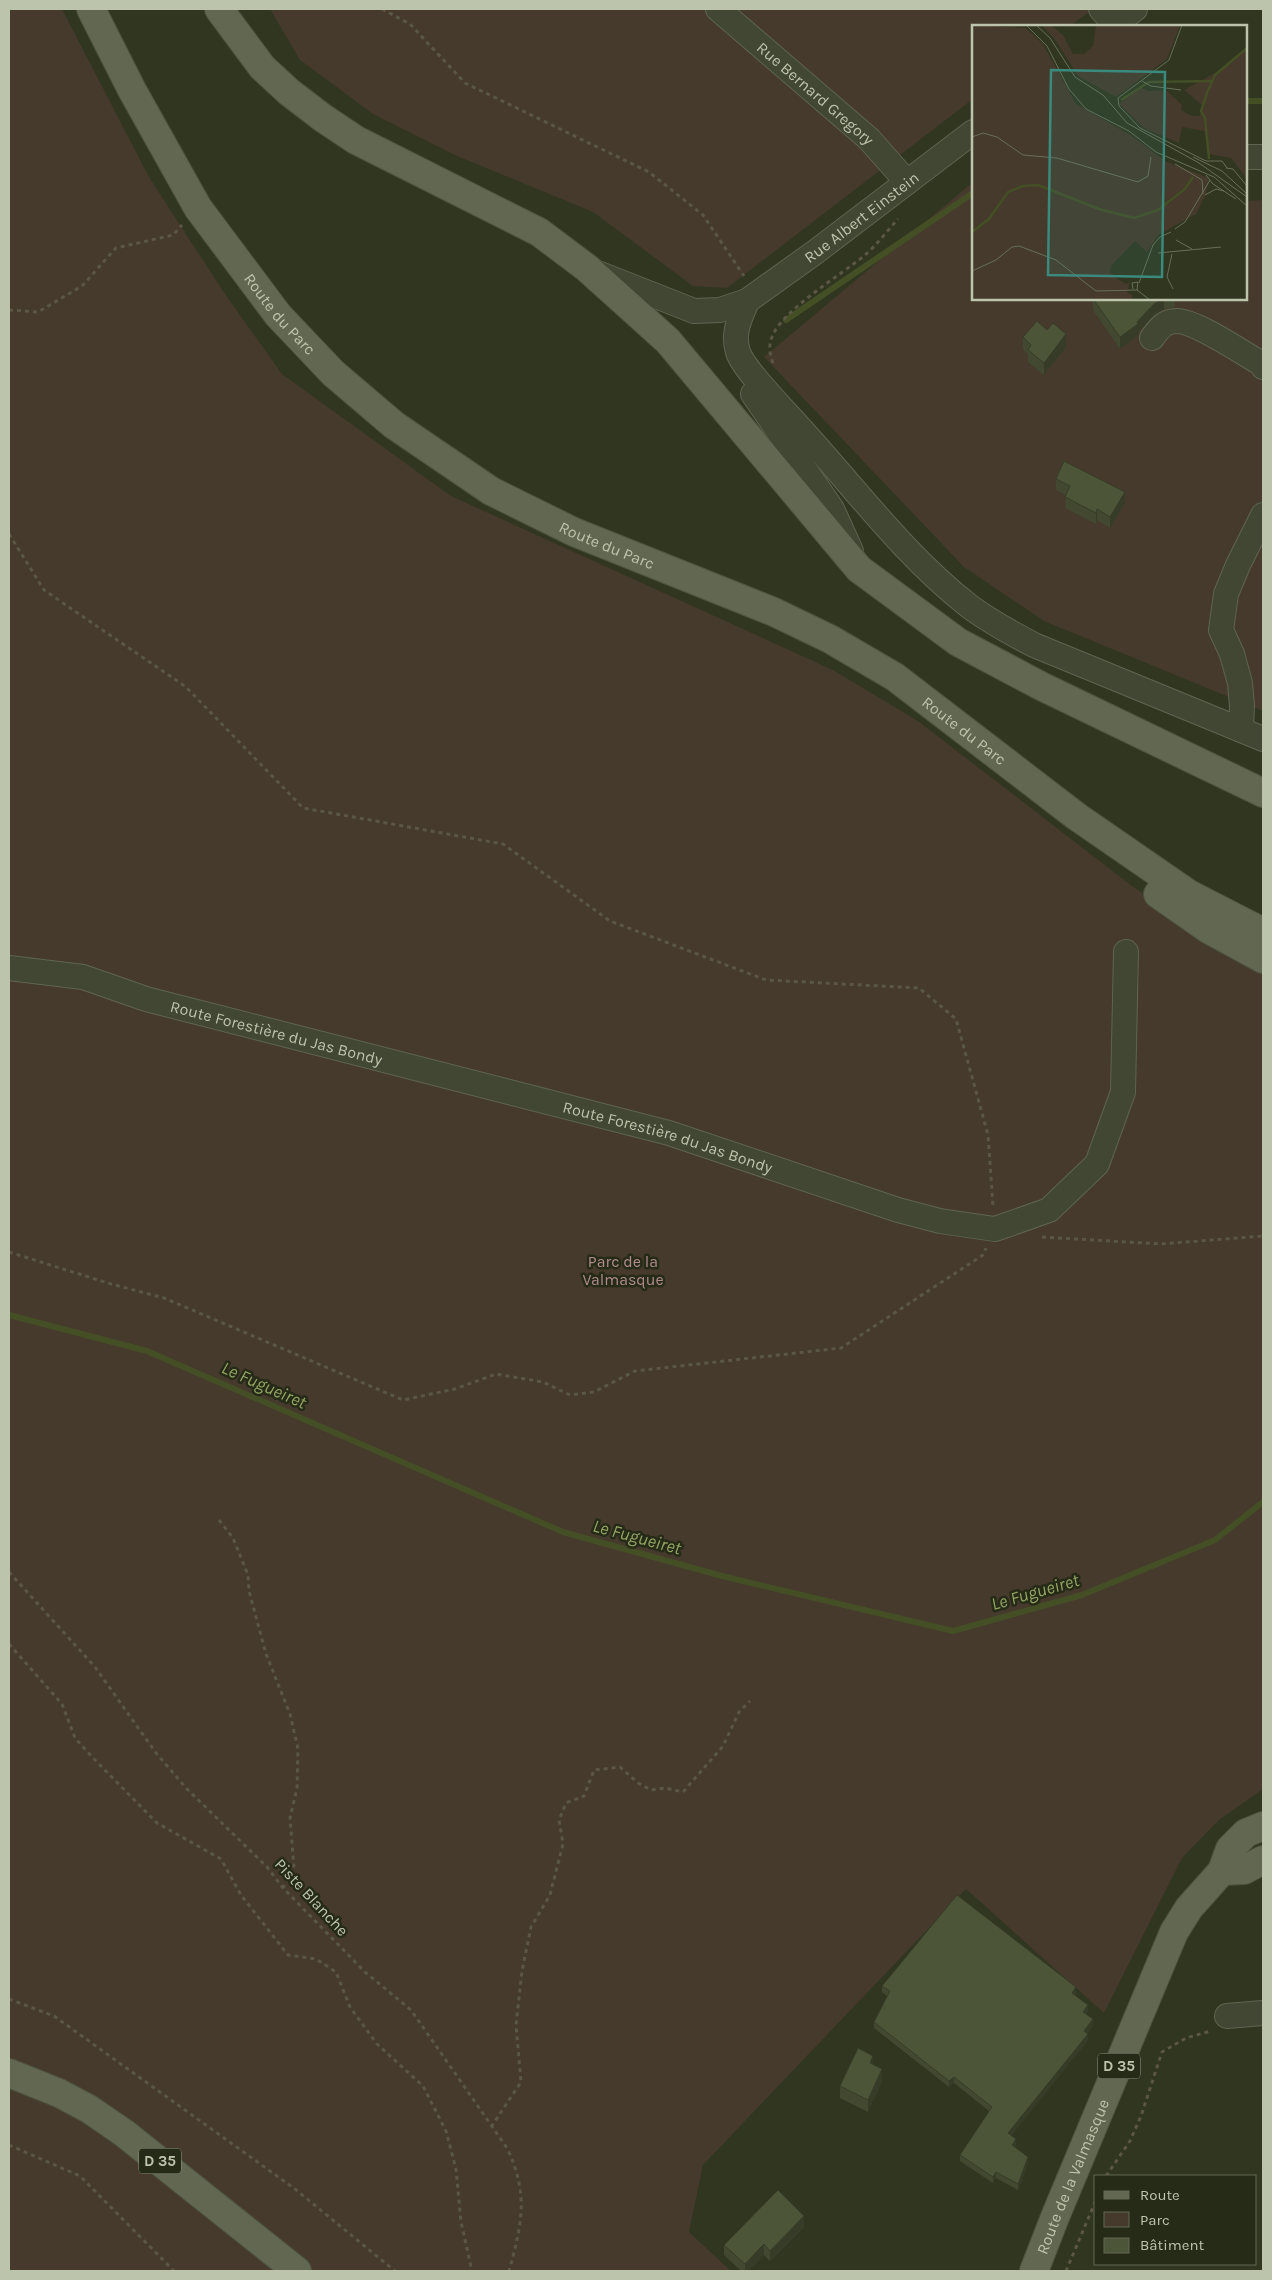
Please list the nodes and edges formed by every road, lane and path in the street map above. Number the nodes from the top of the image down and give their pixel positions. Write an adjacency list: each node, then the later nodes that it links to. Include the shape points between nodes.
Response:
1 (90, 9): 11 (main road, Route du Parc)
2 (219, 9): 13 (main road, via 262,66 323,118 356,140 539,232)
3 (382, 9): 14 (path, via 410,24 465,83 649,172 703,215)
4 (718, 9): 10 (street, Rue Bernard Gregory, via 868,139)
5 (1135, 9): 6 (street)
6 (1109, 20)
7 (972, 133): 10 (street, Rue Albert Einstein)
8 (1247, 157): 9 (street)
9 (1263, 157)
10 (907, 182): 14 (street, Rue Albert Einstein)
11 (198, 208): 15 (path, via 173,235 116,248 82,286 38,312); 24 (main road, Route du Parc, via 278,315 333,373 402,431 491,491 574,532 774,612 830,639 896,677)
12 (901, 215): 18 (path, via 865,255 783,320 769,345)
13 (587, 268): 14 (street, via 694,311 720,310); 21 (main road, via 668,341)
14 (752, 298): 21 (street, via 725,325 720,347 832,509); 22 (street, via 735,332 738,353 760,383 888,530 945,585 983,616 1034,644)
15 (9, 310)
16 (1152, 338): 17 (street, via 1162,324 1177,320 1198,327)
17 (1263, 367)
18 (775, 370)
19 (1263, 515): 22 (street, via 1226,594 1222,630 1240,683)
20 (9, 534): 30 (path, via 44,590 186,687 303,808 503,844 610,921 766,980 919,988 956,1019 988,1135)
21 (859, 569): 25 (main road, via 958,642 1041,686)
22 (1241, 730): 23 (street)
23 (1263, 738)
24 (1039, 786): 26 (main road, Route du Parc, via 1076,816 1189,894); 28 (main road, via 1066,821 1131,876 1208,929)
25 (1263, 793)
26 (1263, 932)
27 (1126, 952): 30 (street, Route Forestière du Jas Bondy, via 1123,1092 1097,1164 1049,1210)
28 (1263, 959)
29 (9, 968): 30 (street, Route Forestière du Jas Bondy, via 83,977 146,999 669,1133 898,1210 940,1221)
30 (995, 1229): 33 (path, via 982,1255 841,1348 634,1371 594,1392 570,1395 543,1382 496,1374 455,1389 403,1400 164,1298)
31 (1263, 1236): 32 (path, via 1161,1244)
32 (1038, 1237)
33 (9, 1252)
34 (220, 1520): 41 (path, via 233,1538 248,1575 249,1591 266,1654 290,1714 298,1749 297,1788 290,1818 294,1868)
35 (9, 1572): 41 (path, Piste Blanche, via 94,1667 187,1790 267,1867)
36 (9, 1644): 53 (path, via 62,1704 76,1738 93,1758 157,1823 221,1859 241,1895 288,1955 316,1959 336,1972 350,2007 377,2044 424,2086 446,2132 456,2169)
37 (750, 1701): 46 (path, via 739,1712 723,1746 683,1792 665,1788 651,1790 620,1767 594,1770 584,1796 566,1803 559,1820 563,1844 550,1894 531,1927 522,1971 516,2025 521,2082)
38 (1263, 1826): 40 (main road, Route de la Valmasque / D 35, via 1246,1833 1230,1849)
39 (1263, 1860): 40 (main road, via 1244,1870)
40 (1222, 1871): 55 (main road, Route de la Valmasque / D 35, via 1189,1908 1174,1932)
41 (283, 1888): 46 (path, Piste Blanche, via 365,1972 411,2010)
42 (9, 1999): 52 (path, via 54,2016 294,2189)
43 (1263, 2013): 44 (street)
44 (1222, 2022): 48 (path, via 1162,2052 1130,2141)
45 (9, 2073): 51 (main road, D 35, via 59,2093 124,2133)
46 (492, 2127): 54 (path, Piste Blanche, via 517,2169 522,2196 521,2229)
47 (9, 2145): 50 (path, via 80,2176)
48 (1107, 2175)
49 (1094, 2205): 56 (path)
50 (174, 2271)
51 (297, 2271)
52 (396, 2271)
53 (472, 2271)
54 (510, 2271)
55 (1034, 2271)
56 (1066, 2271)

